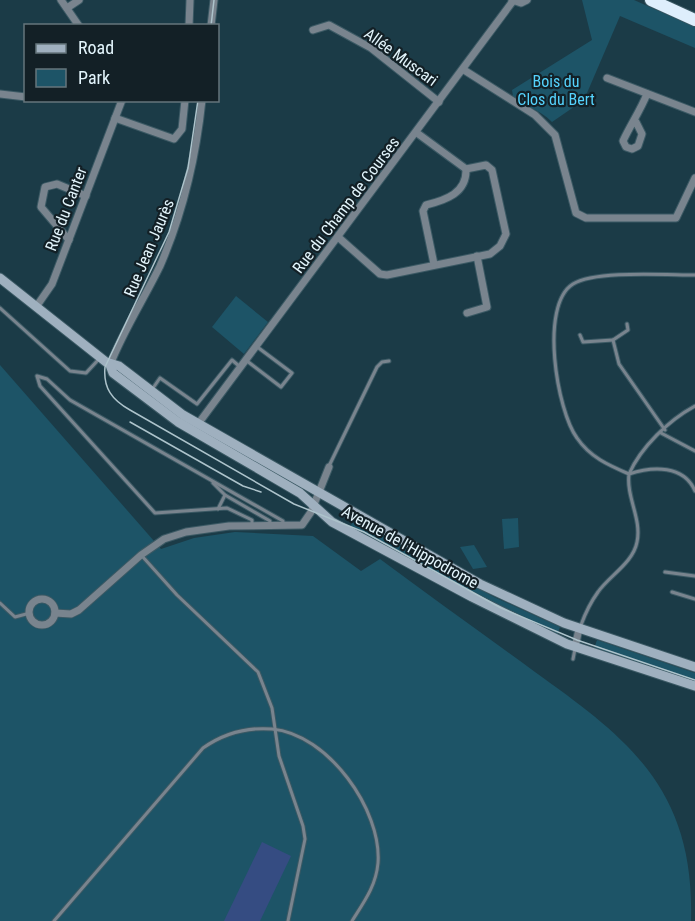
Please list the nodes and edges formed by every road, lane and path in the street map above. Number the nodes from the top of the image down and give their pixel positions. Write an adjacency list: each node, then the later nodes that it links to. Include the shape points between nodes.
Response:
1 (61, 0): 8 (street)
2 (79, 0): 8 (street)
3 (190, 0): 11 (street)
4 (214, 0): 12 (street)
5 (513, 0): 6 (street); 14 (street, Rue du Champ de Courses)
6 (527, 0)
7 (651, 0): 9 (highway)
8 (67, 8): 10 (street)
9 (695, 20)
10 (78, 24)
11 (189, 24)
12 (211, 24)
13 (313, 30): 22 (street, Allée Muscari, via 329,25 371,48)
14 (464, 70): 22 (street, Rue du Champ de Courses); 29 (street, via 535,115 555,135 576,213 586,218 676,218)
15 (607, 78): 17 (street)
16 (0, 94): 18 (street)
17 (648, 94): 23 (street); 25 (street)
18 (24, 97)
19 (121, 102): 24 (street, Rue du Canter)
20 (185, 102): 24 (street, via 182,129 174,139)
21 (202, 102): 47 (street, Rue Jean Jaurès, via 184,202 159,267)
22 (439, 102): 26 (street, Rue du Champ de Courses)
23 (695, 112)
24 (115, 118): 30 (street, Rue du Canter)
25 (636, 122)
26 (417, 133): 27 (street); 31 (street, Rue du Champ de Courses)
27 (466, 169): 33 (street, via 486,165 492,170 506,234 490,254); 34 (street, via 457,193 426,205 423,211)
28 (695, 178): 29 (street)
29 (692, 194)
30 (86, 196): 32 (street, Rue du Canter); 32 (street, via 57,184 45,187 41,207)
31 (338, 237): 34 (street, via 380,274); 43 (street, Rue du Champ de Courses)
32 (69, 240): 37 (street, Rue du Canter, via 52,284)
33 (477, 256): 34 (street); 39 (street, via 487,307)
34 (434, 264)
35 (695, 275): 57 (lane, via 589,279 567,288 560,300 554,320 556,372 564,413 590,454)
36 (0, 278): 37 (street, Avenue de l'Hippodrome)
37 (36, 307): 44 (street, Avenue de l'Hippodrome)
38 (0, 308): 44 (lane, via 70,372 86,373)
39 (467, 313)
40 (627, 324): 42 (lane, via 628,330)
41 (580, 334): 42 (lane, via 583,342)
42 (613, 340): 52 (lane, via 619,364)
43 (256, 346): 46 (street, Rue du Champ de Courses); 46 (lane, via 292,373 281,387)
44 (100, 358): 47 (street, Avenue de l'Hippodrome)
45 (389, 361): 56 (lane, via 376,367)
46 (243, 364): 48 (lane, via 232,360 197,404 160,378); 51 (street, Rue du Champ de Courses)
47 (110, 365): 48 (street, Avenue de l'Hippodrome, via 118,366); 50 (street, Avenue de l'Hippodrome, via 112,373)
48 (151, 391): 51 (street, Avenue de l'Hippodrome)
49 (695, 406): 52 (lane)
50 (168, 414): 51 (street, via 194,426); 54 (street, Avenue de l'Hippodrome)
51 (198, 424): 54 (street); 60 (street, Avenue de l'Hippodrome)
52 (664, 430): 53 (lane)
53 (661, 433): 55 (lane); 57 (lane, via 636,458)
54 (202, 436): 62 (street, Avenue de l'Hippodrome, via 284,483)
55 (695, 451)
56 (329, 467): 60 (street)
57 (629, 474): 59 (lane, via 647,469 673,471 691,480); 75 (lane, via 627,483 637,523 637,541 632,556 598,592)
58 (211, 480): 61 (lane); 63 (lane, via 70,400 47,379 37,376 40,386 157,514); 66 (lane, via 283,522)
59 (695, 491)
60 (319, 494): 62 (street); 75 (street, Avenue de l'Hippodrome, via 480,584)
61 (225, 495): 63 (lane); 65 (lane, via 270,521)
62 (314, 506): 66 (street, via 302,525); 76 (street, Avenue de l'Hippodrome, via 342,527 499,612)
63 (218, 509): 64 (lane, via 234,510 252,520)
64 (252, 525): 65 (street); 67 (street, via 175,535)
65 (269, 525): 66 (street)
66 (283, 526)
67 (141, 555): 74 (street, via 79,610); 80 (lane, via 258,672 272,708)
68 (665, 572): 69 (lane)
69 (695, 576)
70 (672, 592): 71 (lane)
71 (695, 599)
72 (0, 603): 73 (lane, via 15,617)
73 (30, 613): 74 (street, via 32,620 42,625 52,620); 74 (street, via 31,605 42,599 53,605)
74 (55, 613)
75 (579, 629): 76 (street); 78 (street, Avenue de l'Hippodrome)
76 (575, 647): 77 (lane); 79 (street, Avenue de l'Hippodrome)
77 (573, 659)
78 (695, 667)
79 (695, 686)
80 (274, 729): 81 (lane, via 234,732 203,748); 82 (lane, via 305,839); 83 (lane, via 328,757 349,779 371,819 378,850 375,877 372,890)
81 (54, 921)
82 (288, 921)
83 (352, 921)

